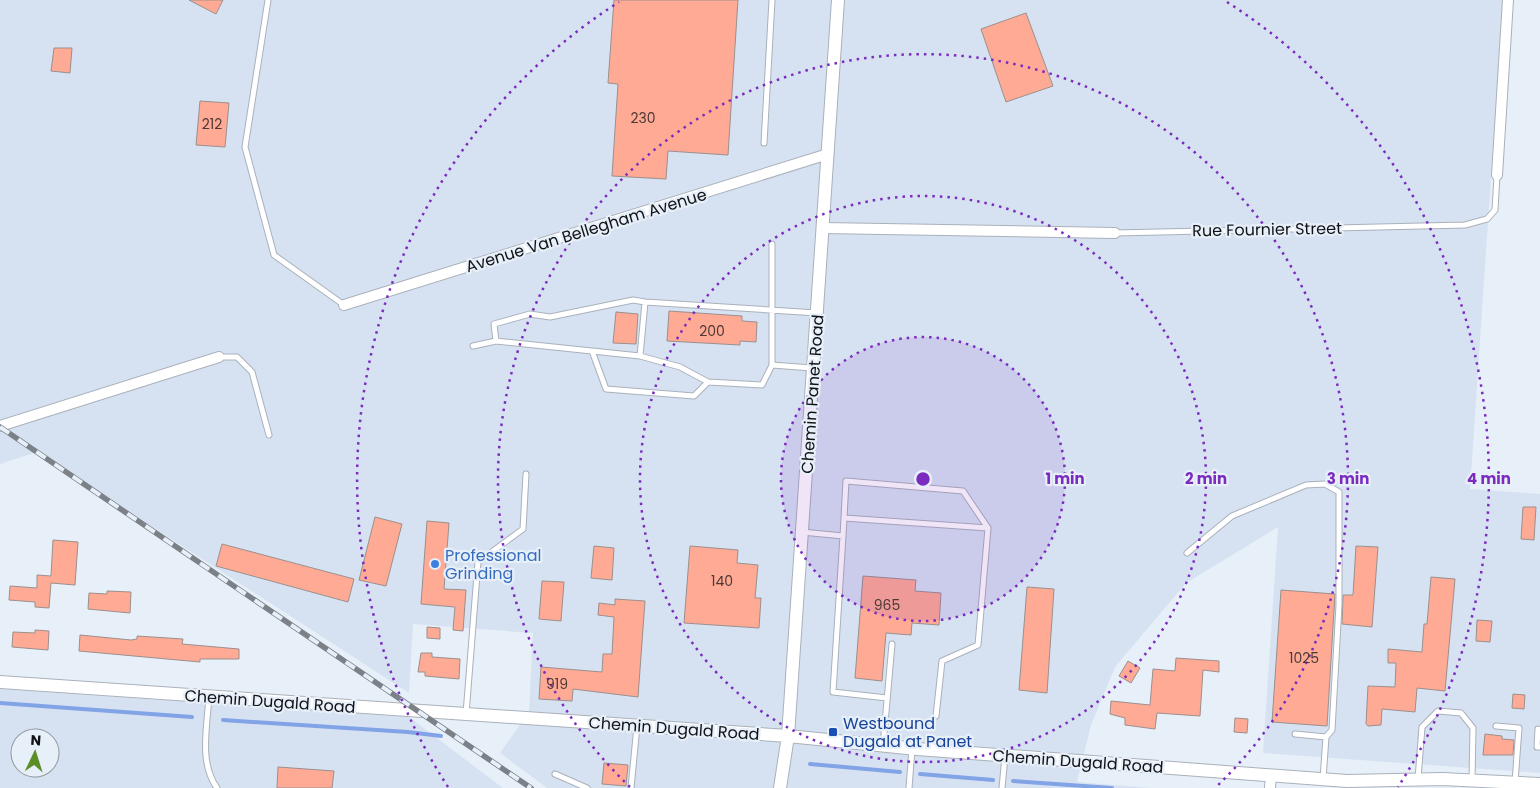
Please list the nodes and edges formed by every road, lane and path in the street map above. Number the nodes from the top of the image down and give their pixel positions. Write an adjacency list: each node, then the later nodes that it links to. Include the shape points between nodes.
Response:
1 (268, 0): 12 (lane, via 245,147 274,255)
2 (772, 0): 5 (lane)
3 (838, 0): 6 (street, Chemin Panet Road)
4 (1508, 0): 7 (street, Rue Fournier Street)
5 (764, 143)
6 (828, 154): 8 (street, Chemin Panet Road); 12 (street, Avenue Van Bellegham Avenue)
7 (1497, 175): 9 (lane, Rue Fournier Street, via 1495,210 1486,219 1465,225)
8 (823, 228): 9 (street, Rue Fournier Street); 14 (street, Chemin Panet Road)
9 (1115, 233)
10 (772, 244): 13 (lane)
11 (645, 302): 13 (lane); 15 (lane, via 633,300 550,317 530,314 503,321 494,324); 19 (lane)
12 (344, 305)
13 (772, 310): 14 (lane); 20 (lane)
14 (818, 313): 21 (street, Chemin Panet Road)
15 (496, 342): 16 (lane); 17 (lane)
16 (473, 346)
17 (592, 350): 19 (lane); 22 (lane, via 606,389 694,396)
18 (219, 356): 23 (street); 24 (lane, via 237,358 252,372)
19 (640, 356): 22 (lane, via 680,367)
20 (772, 366): 21 (lane); 22 (lane, via 762,386)
21 (814, 368): 28 (street, Chemin Panet Road)
22 (708, 382)
23 (0, 426)
24 (268, 435)
25 (526, 474): 35 (lane, via 523,529 478,562)
26 (844, 518): 27 (lane); 27 (lane, via 846,481 963,492); 29 (lane)
27 (988, 528): 36 (lane, via 978,645 942,661)
28 (802, 532): 29 (lane); 41 (street, Chemin Panet Road)
29 (842, 536): 34 (lane, via 833,692)
30 (1187, 553): 42 (lane, via 1232,516 1306,485 1325,484 1339,492 1339,605 1332,730)
31 (892, 644): 34 (lane)
32 (0, 682): 33 (street, Chemin Dugald Road)
33 (209, 696): 35 (street, Chemin Dugald Road); 55 (lane, via 205,745 209,777)
34 (887, 698): 43 (lane)
35 (466, 714): 37 (street, Chemin Dugald Road)
36 (936, 716)
37 (637, 726): 41 (street, Chemin Dugald Road); 57 (lane)
38 (1496, 726): 53 (lane, via 1519,728)
39 (1538, 728): 44 (lane, via 1537,747)
40 (1294, 734): 42 (lane)
41 (788, 736): 43 (street, Chemin Dugald Road); 58 (street, Chemin Panet Road)
42 (1326, 737): 49 (lane)
43 (883, 746): 45 (street, Chemin Dugald Road)
44 (1540, 747)
45 (912, 749): 46 (street, Chemin Dugald Road); 59 (lane)
46 (1005, 755): 48 (street, Chemin Dugald Road); 60 (lane)
47 (555, 774): 56 (lane)
48 (1271, 774): 49 (street, Chemin Dugald Road); 61 (street)
49 (1323, 779): 52 (street, Chemin Dugald Road)
50 (1418, 780): 51 (street, Chemin Dugald Road); 51 (lane, via 1422,727 1438,711 1461,713 1473,728); 52 (street, Chemin Dugald Road)
51 (1472, 780): 53 (street, Chemin Dugald Road)
52 (1347, 781): 62 (street, Chemin Dugald Road)
53 (1515, 783): 54 (street, Chemin Dugald Road)
54 (1540, 784)
55 (217, 788)
56 (587, 788)
57 (631, 788)
58 (780, 788)
59 (909, 788)
60 (1002, 788)
61 (1270, 788)
62 (1380, 788)

